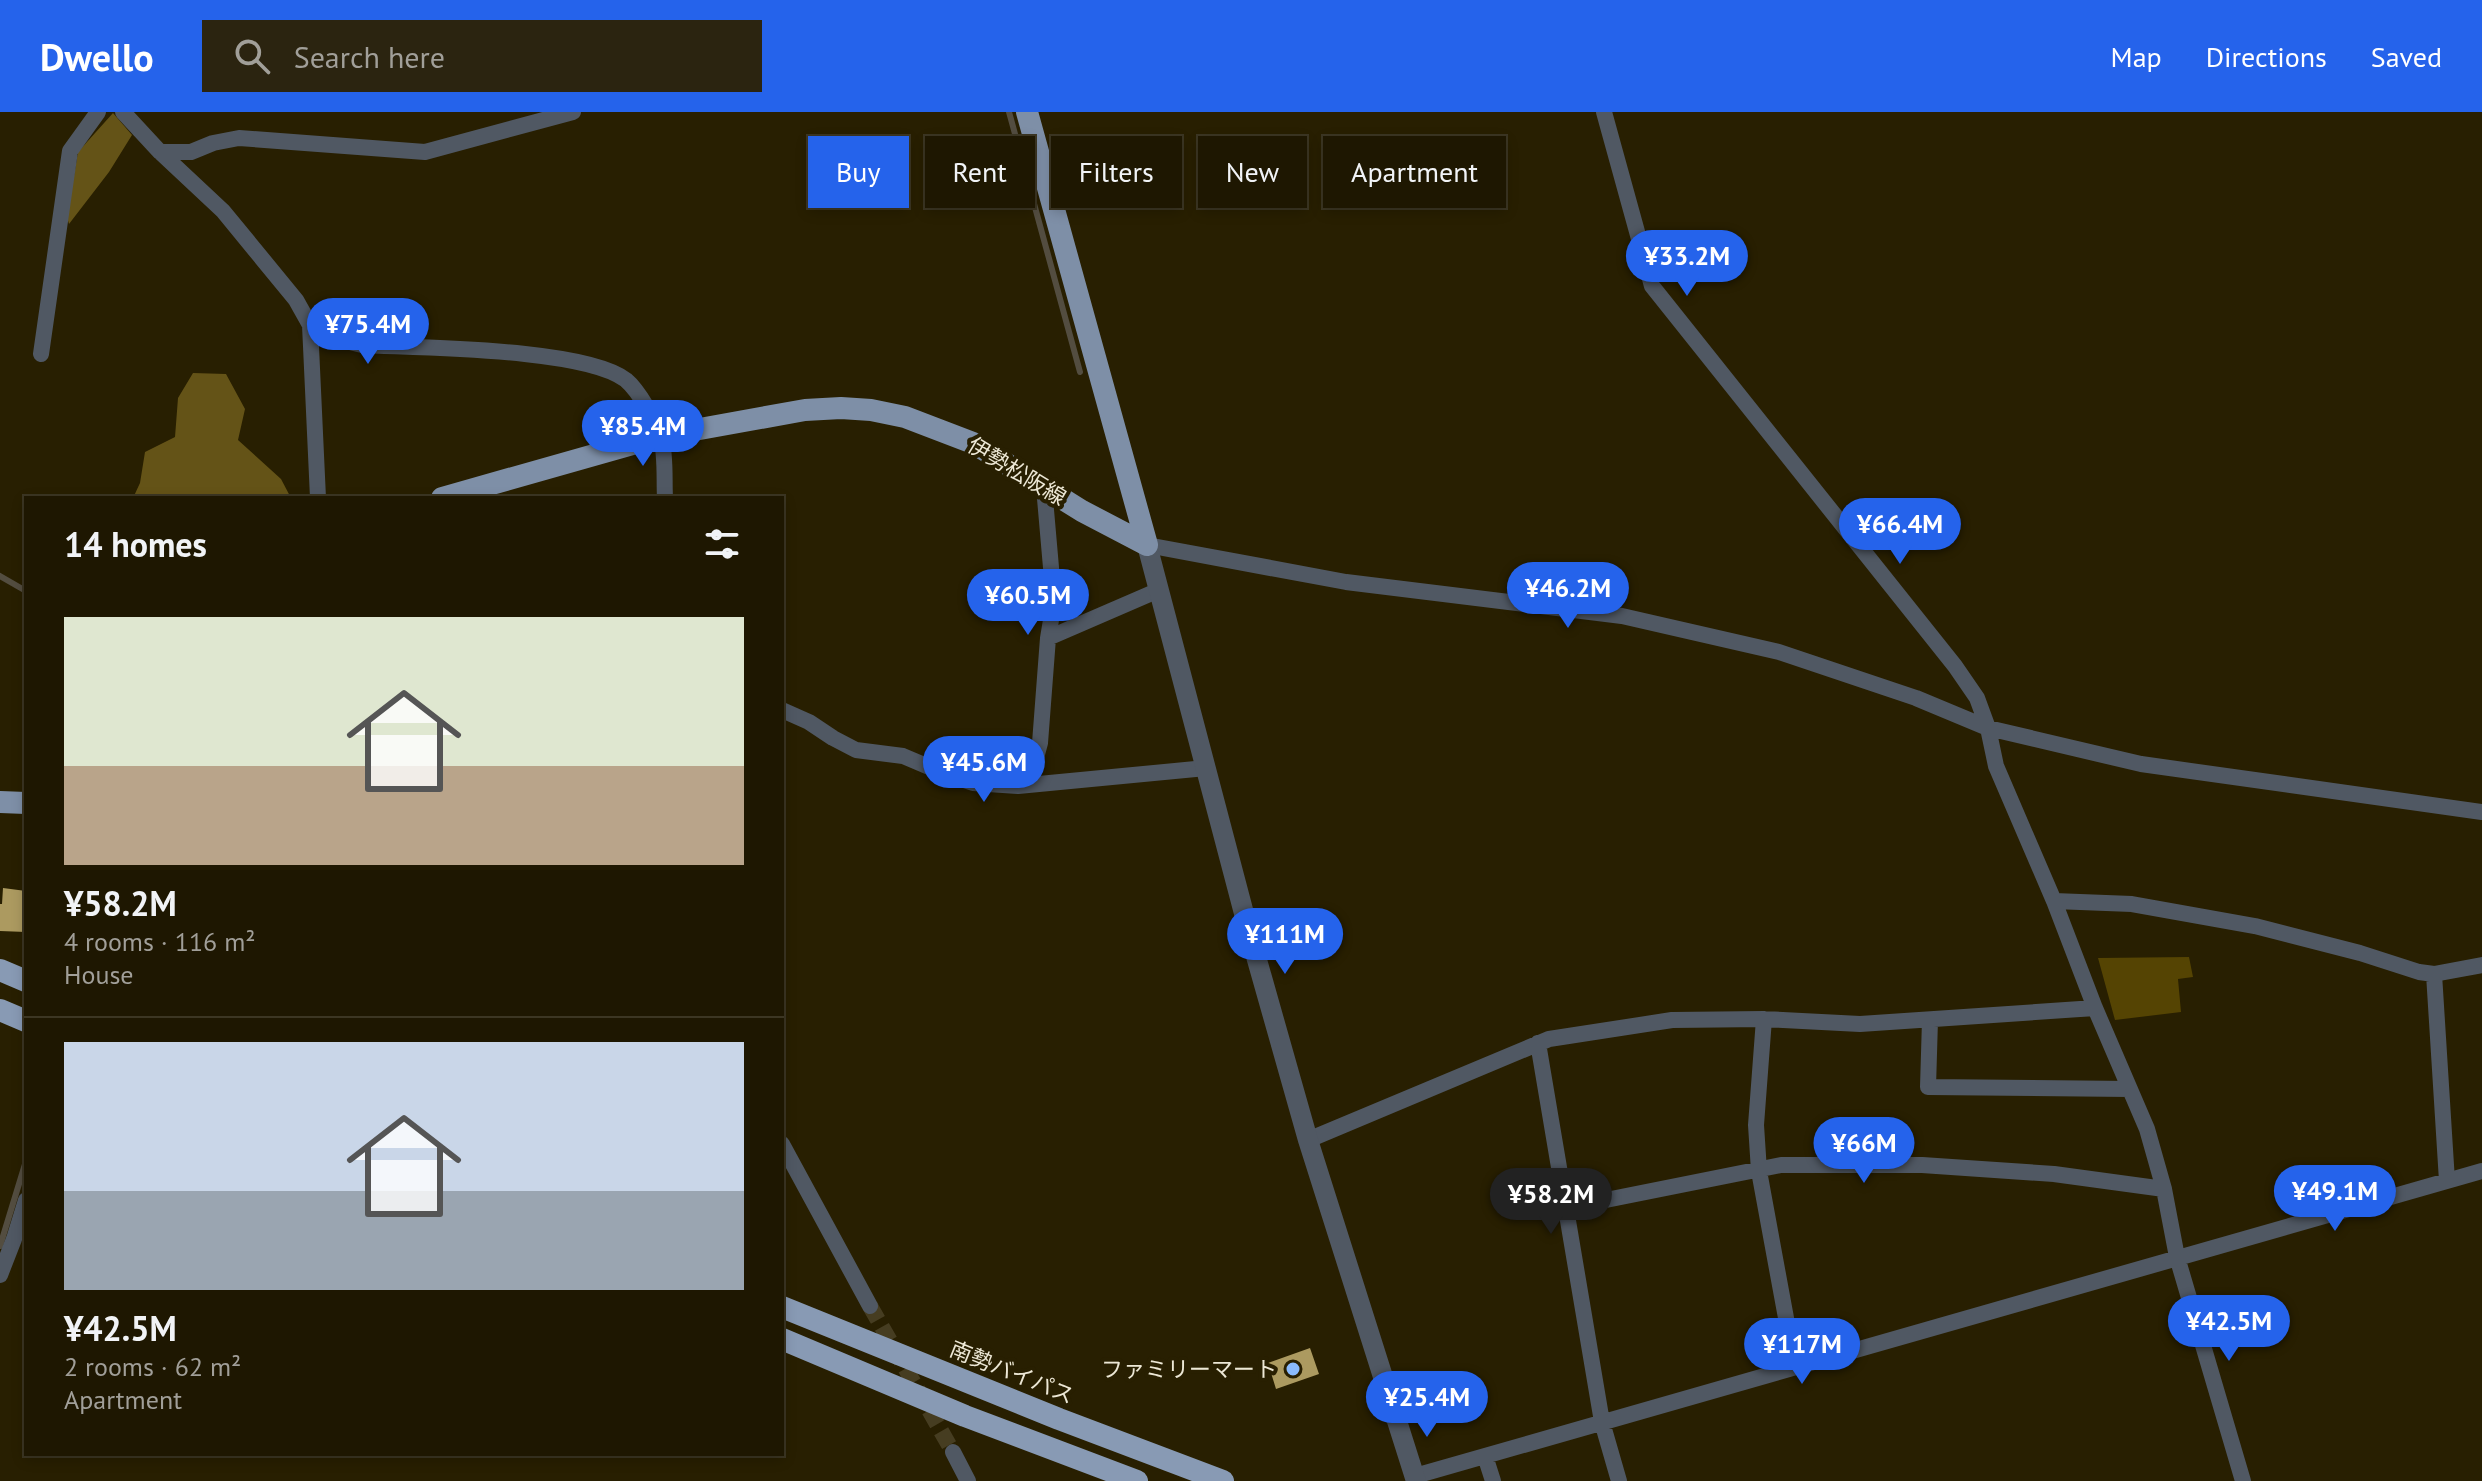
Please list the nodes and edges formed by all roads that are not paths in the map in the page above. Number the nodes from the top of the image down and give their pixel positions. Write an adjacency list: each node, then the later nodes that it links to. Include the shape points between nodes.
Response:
1 (98, 112): 8 (street, via 70,151)
2 (123, 112): 6 (street)
3 (573, 112): 6 (street, via 425,152 239,138 191,152)
4 (1027, 112): 14 (main road)
5 (1604, 112): 18 (street, via 1652,286 1955,666 1977,698)
6 (160, 152): 7 (street, via 223,211 296,300)
7 (310, 325): 9 (street, via 362,345 578,361 628,381); 11 (street)
8 (41, 354)
9 (661, 436): 10 (main road, 伊勢松阪線, via 805,410 871,410 973,443); 12 (main road, 伊勢松阪線); 13 (street)
10 (1044, 487): 14 (main road, 伊勢松阪線); 16 (street, via 1054,602)
11 (318, 496)
12 (449, 496)
13 (665, 496)
14 (1147, 545): 15 (street); 18 (street, via 1346,582 1622,616 1779,652)
15 (1159, 590): 16 (street); 19 (street)
16 (1048, 638): 20 (street, via 1040,743)
17 (784, 711): 20 (street, via 856,750 903,756 973,783)
18 (1988, 728): 23 (street, via 2141,764); 24 (street, via 1996,766)
19 (1206, 768): 20 (street); 36 (street)
20 (1029, 784)
21 (0, 802): 22 (main road)
22 (24, 803)
23 (2482, 812)
24 (2054, 901): 27 (street, via 2132,904 2255,926); 29 (street)
25 (2482, 965): 27 (street)
26 (0, 970): 28 (highway)
27 (2434, 974): 40 (street)
28 (24, 980)
29 (2095, 1008): 33 (street); 35 (street)
30 (0, 1010): 32 (highway)
31 (1764, 1019): 33 (street, via 1860,1024); 34 (street, via 1672,1020); 38 (street, via 1756,1125)
32 (24, 1020)
33 (1930, 1020): 35 (street, via 1928,1087)
34 (1538, 1043): 36 (street); 43 (street)
35 (2130, 1089): 41 (street)
36 (1308, 1140): 53 (street)
37 (784, 1148): 46 (street)
38 (1759, 1171): 41 (street, via 1781,1165 1922,1165 2054,1174); 43 (street); 49 (street)
39 (2482, 1171): 40 (street)
40 (2447, 1181): 44 (street)
41 (2164, 1189): 44 (street)
42 (24, 1206): 45 (street)
43 (1566, 1208): 50 (street)
44 (2177, 1257): 49 (street); 59 (street)
45 (0, 1275)
46 (870, 1306)
47 (784, 1308): 56 (highway, 南勢バイパス)
48 (784, 1340): 55 (highway)
49 (1795, 1367): 50 (street)
50 (1602, 1422): 52 (street); 58 (street)
51 (953, 1452): 54 (street)
52 (1485, 1456): 53 (street); 57 (street)
53 (1416, 1478)
54 (968, 1481)
55 (1137, 1481)
56 (1223, 1481)
57 (1493, 1481)
58 (1619, 1481)
59 (2243, 1481)

